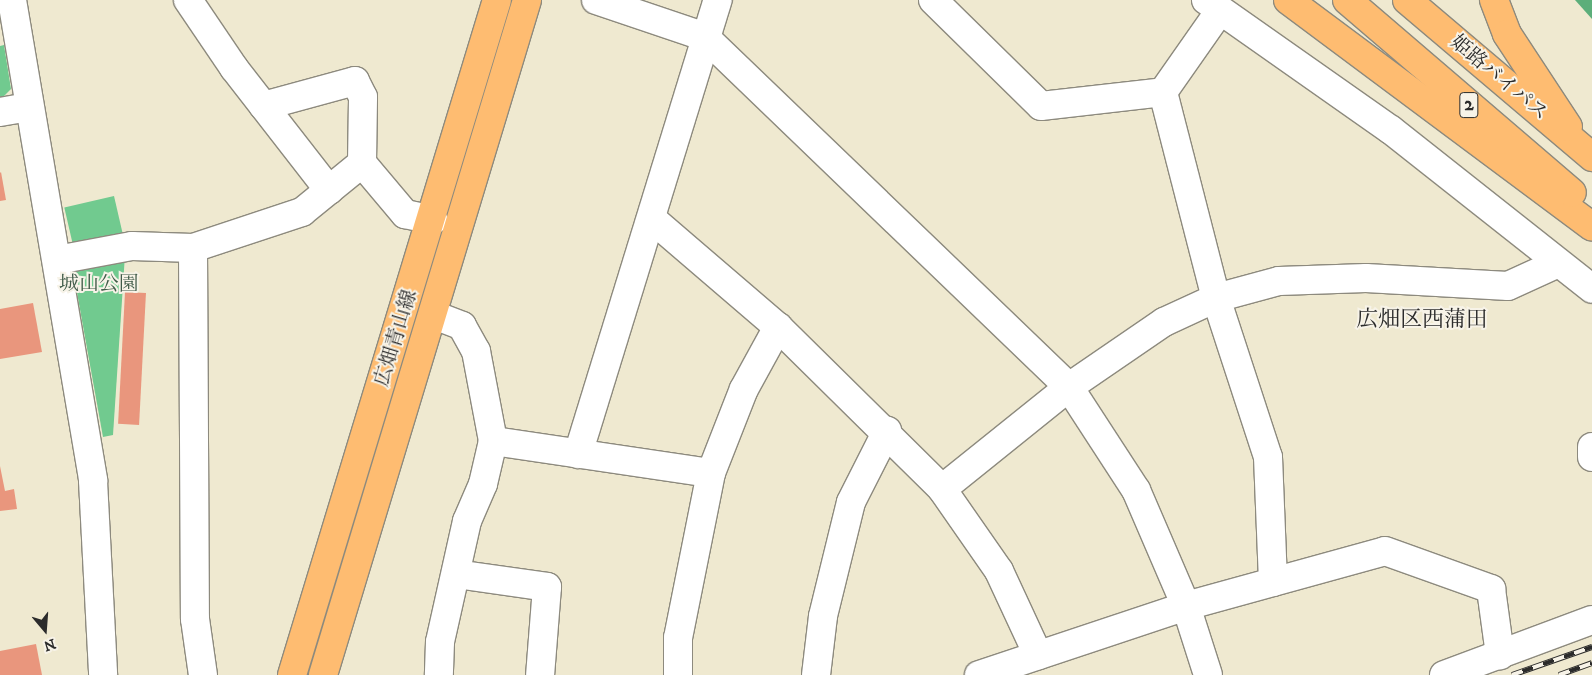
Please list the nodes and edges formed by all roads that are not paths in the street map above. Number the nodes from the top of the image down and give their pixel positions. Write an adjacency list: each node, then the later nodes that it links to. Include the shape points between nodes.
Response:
1 (12, 0): 16 (street)
2 (188, 0): 15 (street)
3 (497, 0): 23 (main road, 広畑青山線)
4 (527, 0): 30 (main road, 広畑青山線)
5 (596, 0): 13 (street)
6 (718, 0): 13 (street)
7 (933, 0): 14 (street, via 1042,106)
8 (1288, 0): 24 (main road)
9 (1347, 0): 21 (main road, 姫路バイパス / 2)
10 (1407, 0): 18 (main road, 姫路バイパス / 2)
11 (1494, 0): 18 (main road, via 1507,34)
12 (1212, 6): 14 (street); 27 (street, via 1391,130)
13 (705, 37): 22 (street); 32 (street)
14 (1164, 92): 29 (street)
15 (263, 106): 19 (street, via 355,81 363,97); 20 (street)
16 (28, 107): 17 (street); 26 (street)
17 (0, 112)
18 (1586, 152)
19 (362, 163): 20 (street); 23 (street, via 405,214)
20 (329, 190): 25 (street, via 302,212)
21 (1592, 210)
22 (652, 219): 31 (street); 36 (street)
23 (433, 220): 48 (main road, 広畑青山線)
24 (1592, 227)
25 (193, 248): 26 (street, via 132,246); 47 (street, via 195,619)
26 (57, 260): 46 (street, via 93,481)
27 (1556, 264): 28 (street); 29 (street, via 1508,286 1366,278 1280,281)
28 (1592, 289)
29 (1216, 298): 32 (street, via 1164,322); 41 (street, via 1268,457)
30 (434, 315): 34 (street, via 462,326 476,351); 49 (main road, 広畑青山線)
31 (778, 327): 33 (street); 38 (street, via 744,389)
32 (1069, 387): 39 (street); 42 (street, via 1136,490)
33 (887, 431): 39 (street); 53 (street, via 851,502 823,616)
34 (493, 441): 36 (street); 40 (street)
35 (1592, 447): 37 (street)
36 (578, 454): 38 (street)
37 (1592, 457)
38 (711, 473): 52 (street, via 678,638)
39 (942, 489): 44 (street, via 999,571)
40 (456, 574): 50 (street, via 440,642); 51 (street, via 547,587)
41 (1274, 582): 42 (street); 45 (street, via 1386,551 1491,589)
42 (1186, 606): 44 (street); 55 (street)
43 (1592, 620): 45 (street)
44 (1038, 655): 54 (street)
45 (1500, 655): 56 (street)
46 (103, 675)
47 (203, 675)
48 (292, 675)
49 (323, 675)
50 (439, 675)
51 (540, 675)
52 (678, 675)
53 (816, 675)
54 (980, 675)
55 (1208, 675)
56 (1444, 675)

